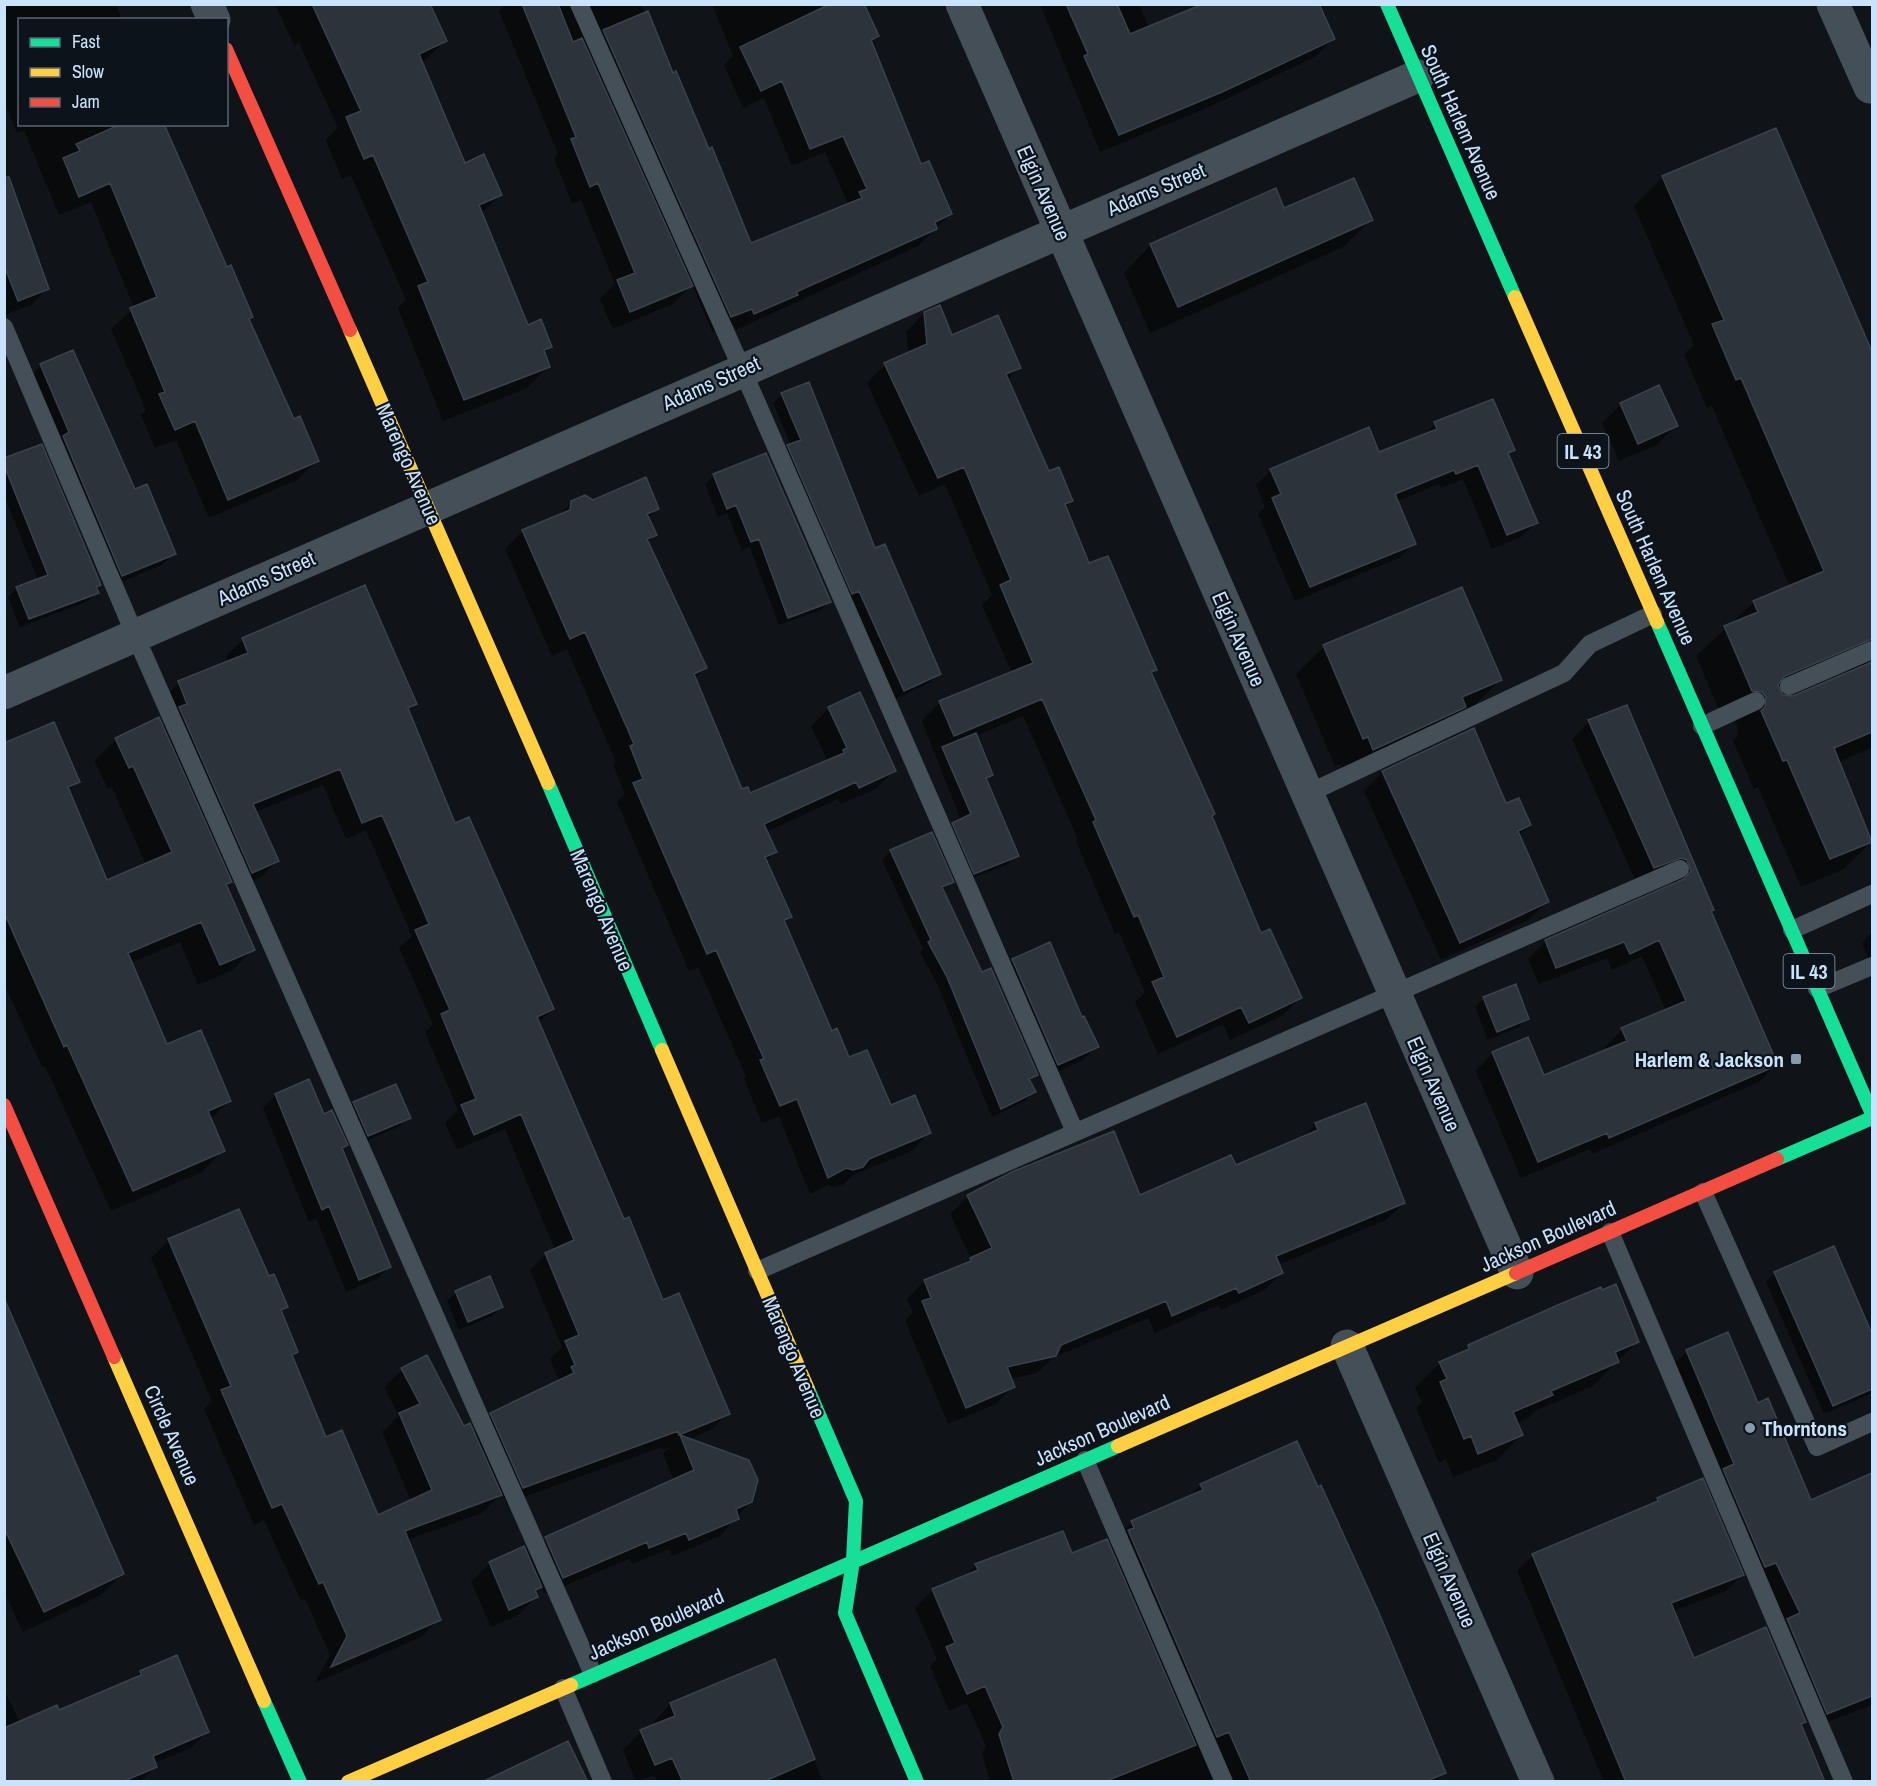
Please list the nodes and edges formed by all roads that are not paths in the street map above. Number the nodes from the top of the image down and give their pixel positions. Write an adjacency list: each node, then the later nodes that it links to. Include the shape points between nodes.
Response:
1 (579, 4): 10 (lane)
2 (962, 4): 8 (street, Elgin Avenue)
3 (1387, 4): 6 (street, South Harlem Avenue / IL 43)
4 (1833, 4): 7 (street)
5 (228, 54): 11 (street, Marengo Avenue)
6 (1418, 76): 8 (street, Adams Street); 12 (street, South Harlem Avenue / IL 43)
7 (1871, 86)
8 (1060, 230): 10 (street, Adams Street); 19 (street, Elgin Avenue)
9 (4, 327): 13 (lane)
10 (742, 369): 11 (street, Adams Street); 28 (lane)
11 (428, 507): 13 (street, Adams Street); 31 (street, Marengo Avenue)
12 (1653, 614): 18 (street, South Harlem Avenue / IL 43); 19 (lane, via 1590,644 1564,673)
13 (135, 635): 16 (street, Adams Street); 37 (lane)
14 (1872, 650): 15 (lane)
15 (1790, 686)
16 (4, 693)
17 (1756, 701): 18 (lane)
18 (1702, 726): 22 (street, South Harlem Avenue / IL 43)
19 (1307, 794): 25 (street, Elgin Avenue)
20 (1680, 869): 25 (lane)
21 (1872, 894): 22 (lane)
22 (1792, 930): 24 (street, South Harlem Avenue / IL 43)
23 (1871, 966): 24 (lane)
24 (1817, 989): 27 (street, South Harlem Avenue / IL 43)
25 (1394, 993): 28 (lane); 32 (street, Elgin Avenue)
26 (4, 1105): 39 (street, Circle Avenue)
27 (1872, 1116): 29 (street, Jackson Boulevard)
28 (1075, 1132): 31 (lane)
29 (1703, 1192): 30 (street, Jackson Boulevard); 34 (lane, via 1817,1447)
30 (1610, 1232): 32 (street, Jackson Boulevard); 45 (lane)
31 (757, 1271): 36 (street, Marengo Avenue, via 856,1501)
32 (1516, 1273): 33 (street, Jackson Boulevard)
33 (1347, 1346): 35 (street, Jackson Boulevard); 44 (street, Elgin Avenue)
34 (1872, 1422)
35 (1085, 1460): 36 (street, Jackson Boulevard); 43 (lane)
36 (853, 1561): 37 (street, Jackson Boulevard); 42 (street, Marengo Avenue, via 844,1614)
37 (594, 1674): 38 (street, Jackson Boulevard)
38 (563, 1688): 40 (street, Jackson Boulevard); 41 (lane)
39 (300, 1782)
40 (348, 1782)
41 (603, 1782)
42 (917, 1782)
43 (1224, 1782)
44 (1538, 1782)
45 (1844, 1782)

